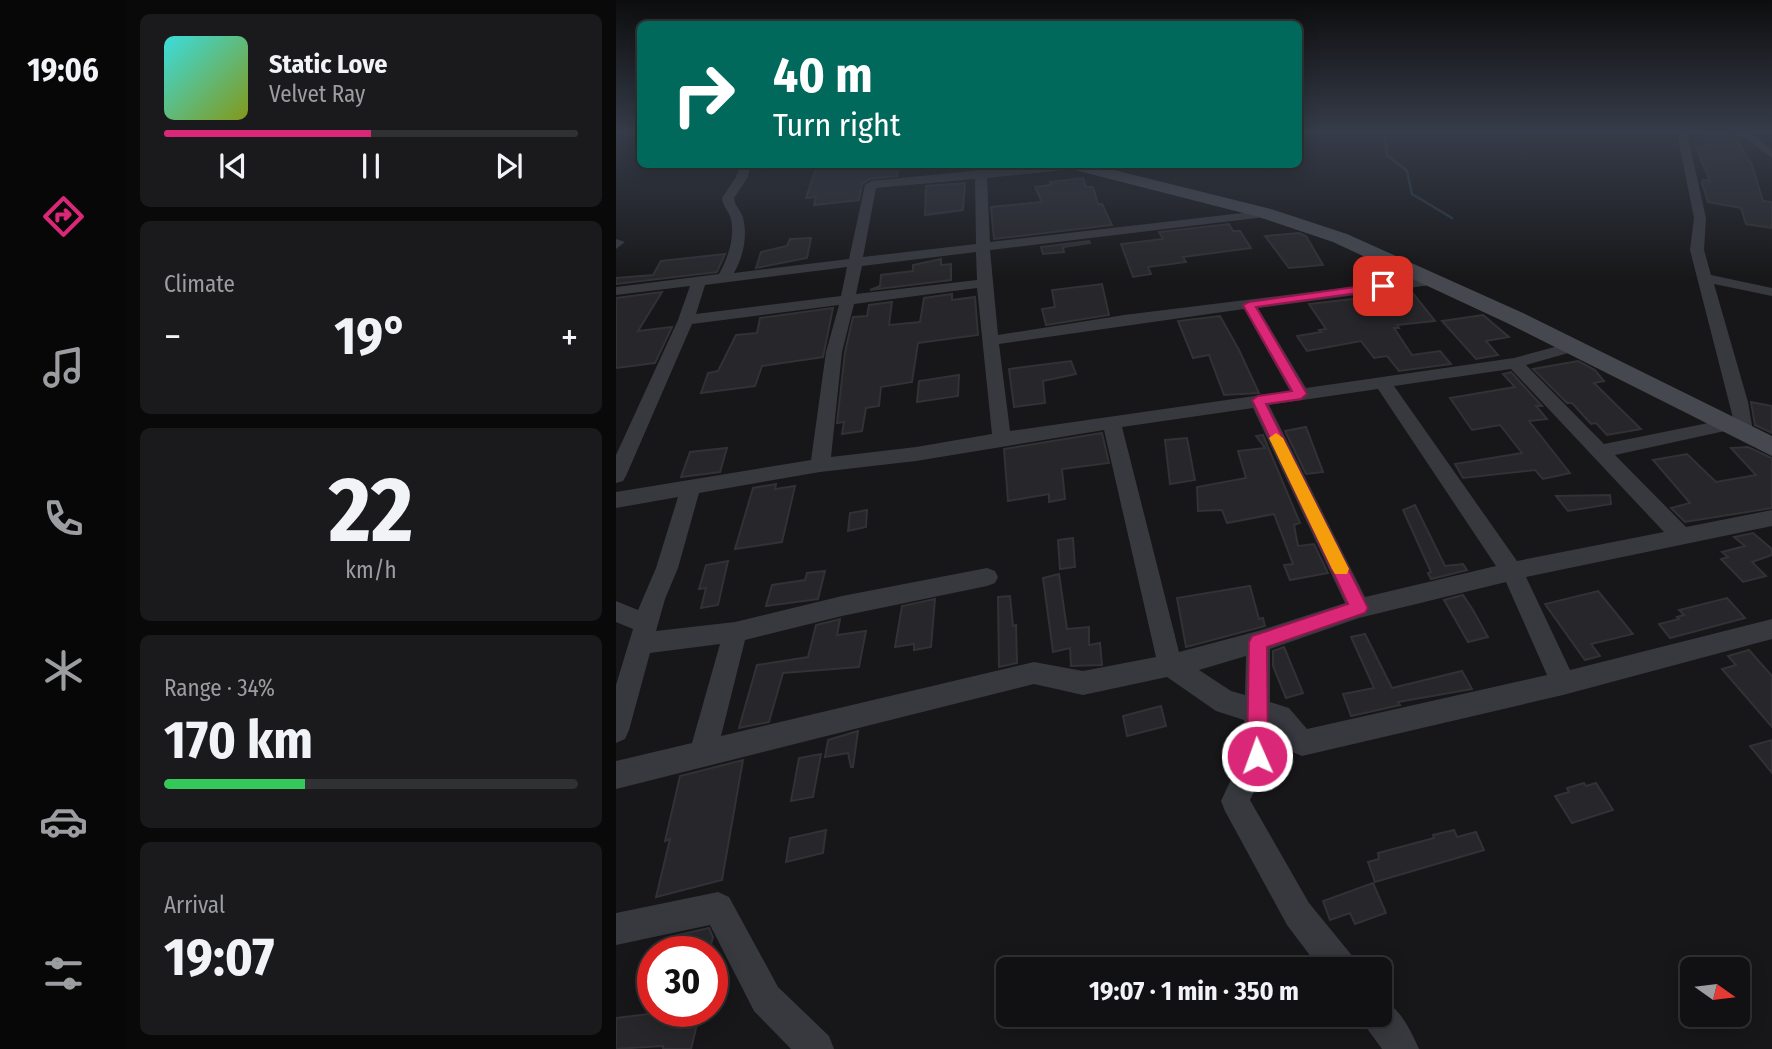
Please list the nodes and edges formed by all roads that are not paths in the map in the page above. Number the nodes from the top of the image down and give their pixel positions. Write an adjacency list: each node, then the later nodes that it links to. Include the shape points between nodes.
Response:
1 (739, 182): 10 (street, via 728,198 737,217 737,249)
2 (899, 182): 8 (street, via 871,185)
3 (981, 182): 7 (street)
4 (1140, 182): 6 (main road)
5 (1691, 182): 9 (street, via 1700,218 1697,244)
6 (1265, 213): 7 (street); 11 (main road, via 1340,238)
7 (984, 248): 8 (street); 13 (street)
8 (854, 263): 10 (street); 16 (street)
9 (1704, 278): 15 (street); 26 (street, via 1739,402)
10 (723, 279): 12 (street)
11 (1433, 281): 17 (street); 20 (main road)
12 (699, 282): 14 (street); 18 (street)
13 (984, 283): 16 (street); 19 (street)
14 (616, 291)
15 (1772, 292)
16 (848, 299): 18 (street); 31 (street, via 834,352)
17 (1249, 305): 19 (street); 23 (street)
18 (686, 320): 30 (street)
19 (991, 341): 27 (street)
20 (1573, 346): 21 (street); 26 (main road)
21 (1515, 363): 22 (street); 29 (street)
22 (1383, 383): 23 (street); 37 (street)
23 (1301, 394): 24 (street)
24 (1258, 400): 25 (street); 39 (street)
25 (1112, 424): 27 (street); 45 (street)
26 (1737, 428): 28 (main road); 29 (street)
27 (1002, 439): 31 (street)
28 (1772, 447)
29 (1599, 452): 36 (street)
30 (621, 453): 32 (street)
31 (820, 465): 33 (street)
32 (616, 476)
33 (690, 489): 34 (street); 43 (street)
34 (616, 500)
35 (1772, 518): 36 (street)
36 (1680, 535): 37 (street)
37 (1512, 571): 39 (street); 46 (street)
38 (987, 577): 42 (street)
39 (1359, 608): 44 (street)
40 (616, 611): 43 (street)
41 (1772, 629): 46 (street)
42 (735, 632): 43 (street); 49 (street)
43 (643, 634): 48 (street)
44 (1258, 642): 45 (street); 47 (street)
45 (1170, 665): 47 (street, via 1226,702); 49 (street, via 1083,683 1034,673)
46 (1563, 683): 47 (street, via 1302,743 1280,717)
47 (1256, 711): 52 (street, via 1257,756 1235,801 1298,914)
48 (616, 730)
49 (704, 754): 50 (street)
50 (616, 775)
51 (616, 929): 54 (street, via 718,908 766,999)
52 (1332, 957)
53 (1387, 1027): 55 (street)
54 (816, 1049)
55 (1401, 1049)

